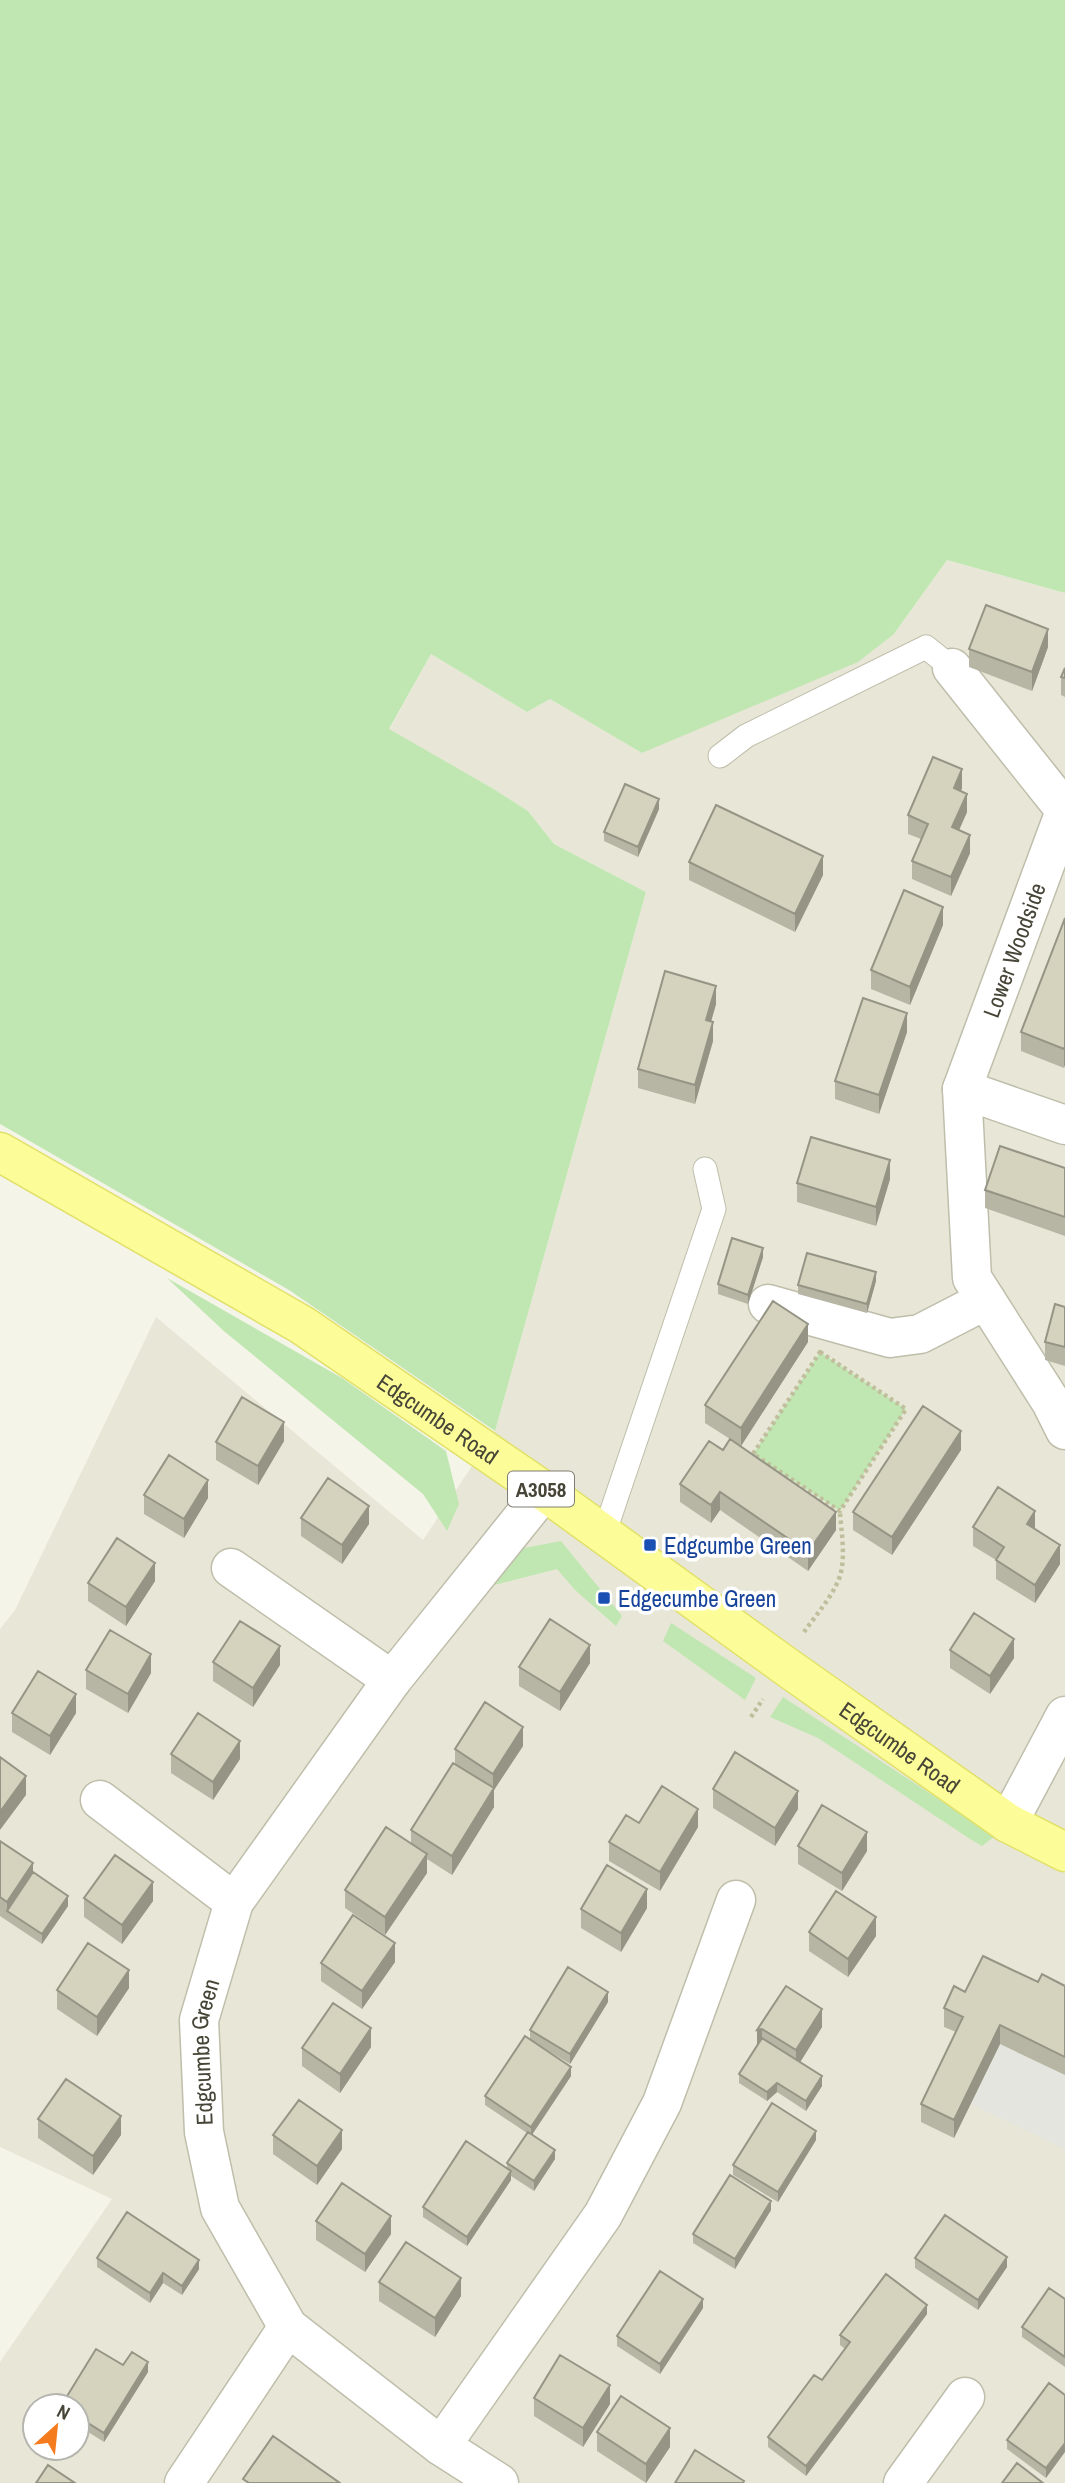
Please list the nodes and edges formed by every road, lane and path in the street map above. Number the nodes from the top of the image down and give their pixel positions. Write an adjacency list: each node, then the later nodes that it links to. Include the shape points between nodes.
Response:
1 (953, 668): 2 (lane, via 926,647 746,736); 3 (street, Lower Woodside)
2 (720, 756)
3 (1065, 811): 4 (street, Lower Woodside)
4 (962, 1089): 5 (street); 8 (street, Lower Woodside, via 972,1278)
5 (1065, 1125)
6 (0, 1152): 11 (main road, Edgcumbe Road / A3058, via 302,1325)
7 (705, 1169): 13 (lane, via 714,1209)
8 (986, 1300): 9 (street, via 920,1334 890,1338); 10 (street, Lower Woodside)
9 (768, 1304)
10 (1065, 1430)
11 (544, 1492): 13 (main road, Edgcumbe Road / A3058); 16 (street, Edgcumbe Green)
12 (840, 1511): 12 (path, via 753,1454 820,1352 906,1409); 15 (path, via 841,1574)
13 (604, 1534): 15 (main road, Edgcumbe Road / A3058)
14 (231, 1568): 16 (street)
15 (784, 1665): 18 (path); 20 (main road, Edgcumbe Road / A3058)
16 (391, 1680): 23 (street, Edgcumbe Green)
17 (1065, 1716): 20 (street)
18 (751, 1717)
19 (100, 1800): 23 (street)
20 (1008, 1823): 21 (main road, Edgcumbe Road / A3058)
21 (1065, 1852)
22 (736, 1900): 26 (street, via 662,2104 603,2215)
23 (234, 1902): 24 (street, Edgcumbe Green, via 199,2020 204,2132 220,2208)
24 (288, 2326): 26 (street, Edgcumbe Green); 27 (street)
25 (965, 2397): 29 (street)
26 (440, 2446): 28 (street, Edgcumbe Green)
27 (184, 2483)
28 (499, 2483)
29 (903, 2483)

